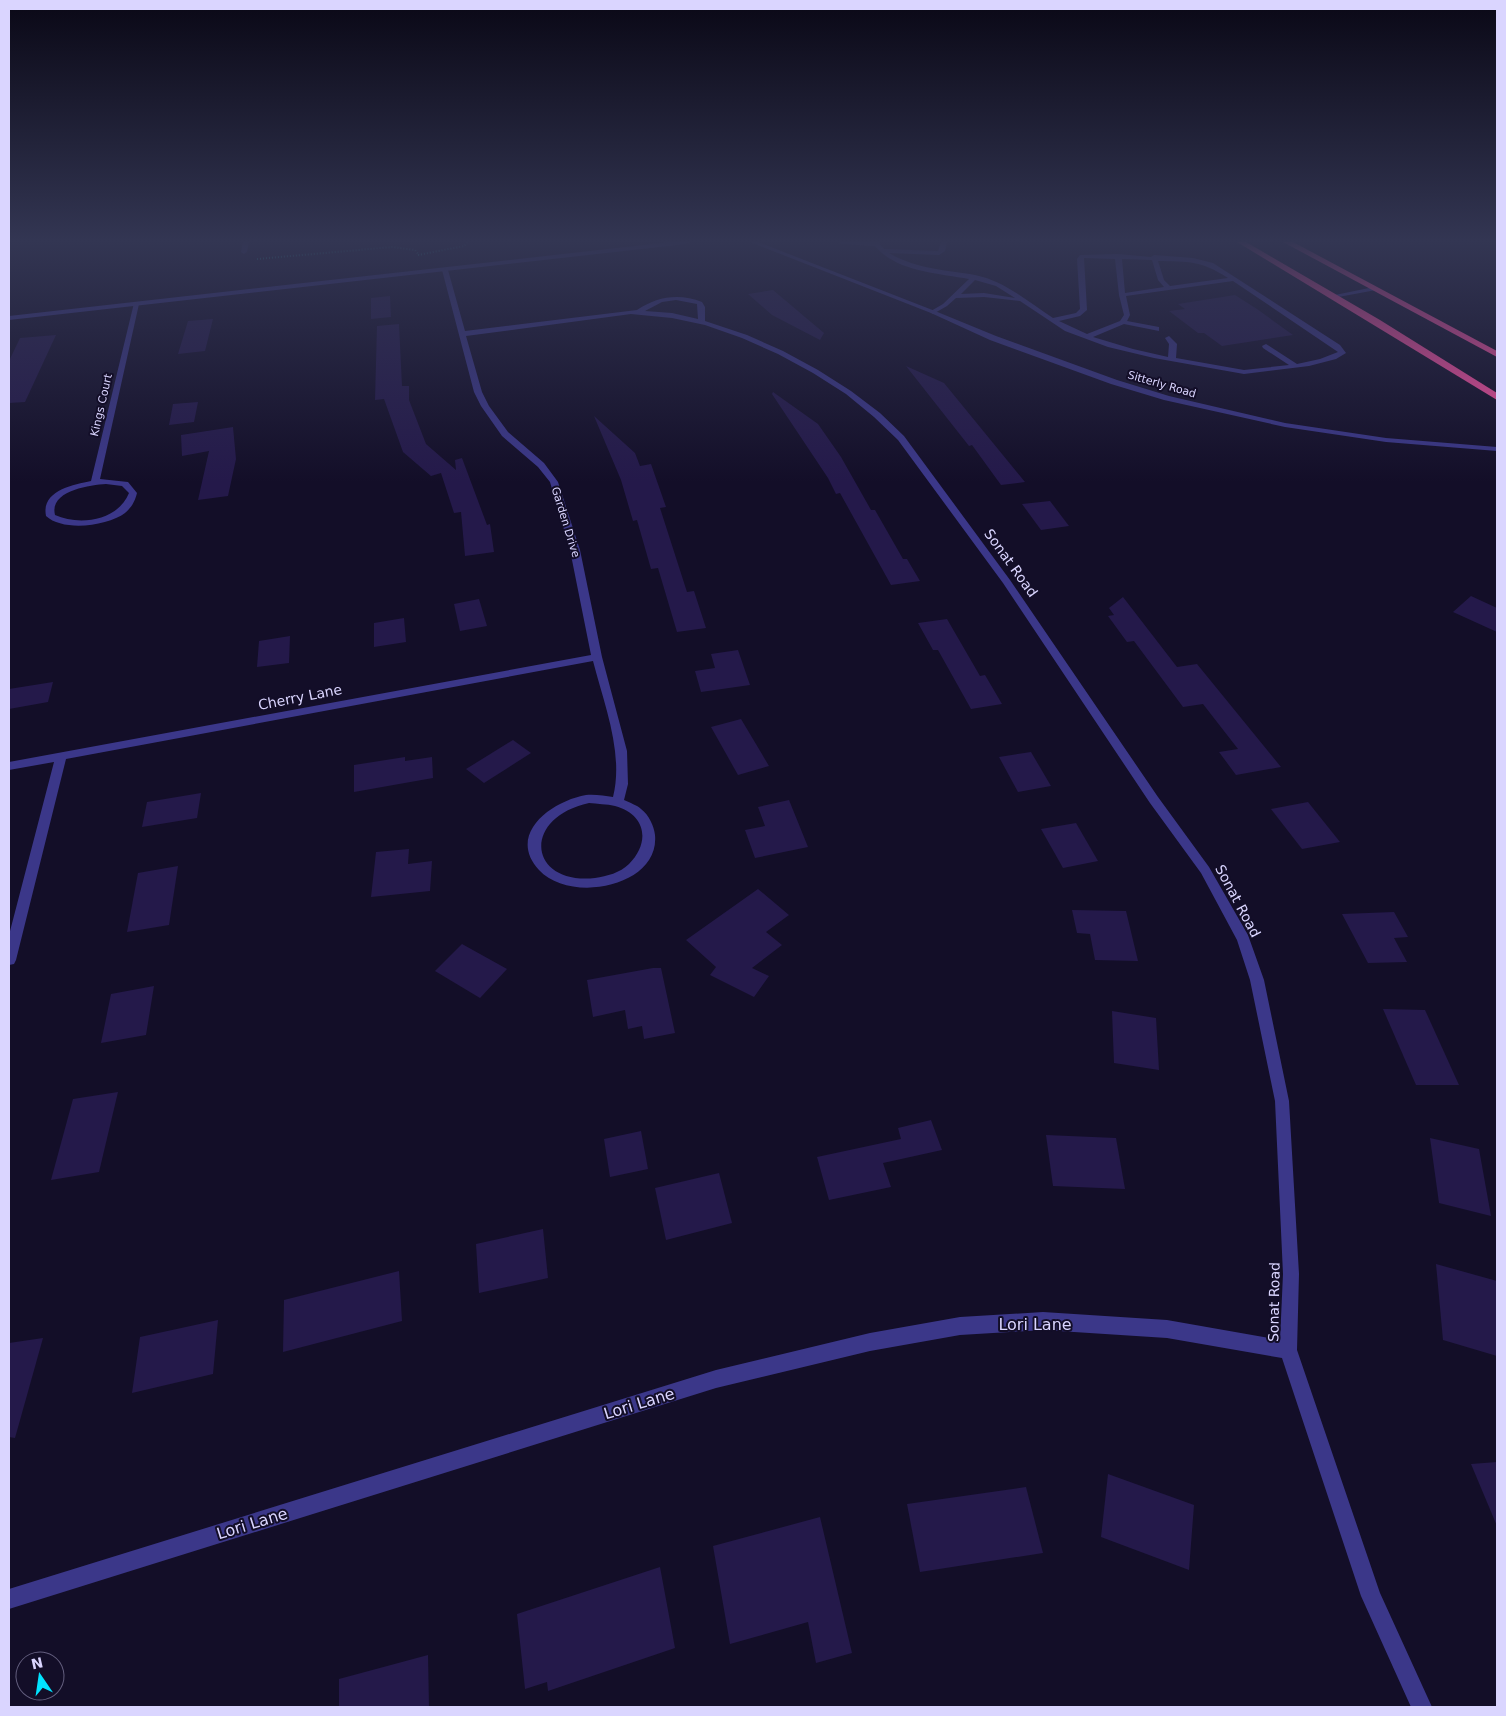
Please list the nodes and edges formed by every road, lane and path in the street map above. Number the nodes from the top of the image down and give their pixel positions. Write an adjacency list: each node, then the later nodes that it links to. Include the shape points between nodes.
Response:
1 (132, 322): 21 (street, Kings Court)
2 (459, 322): 12 (street, Garden Drive)
3 (558, 322): 12 (street, Sonat Road)
4 (701, 322): 27 (street, Sonat Road, via 791,358 837,384 885,420 1008,582 1154,800 1205,870 1246,947 1257,980 1282,1101 1291,1274)
5 (956, 322): 20 (street, Sitterly Road, via 1114,382 1208,409 1362,437)
6 (1057, 322): 13 (street)
7 (1123, 322): 11 (street); 13 (street)
8 (1298, 322): 18 (street, via 1342,354)
9 (1375, 322): 19 (highway)
10 (1437, 322): 16 (highway)
11 (1156, 329)
12 (462, 334): 22 (street, Garden Drive, via 485,406 505,434 542,465 554,482 575,550)
13 (1089, 336): 17 (street, via 1130,351)
14 (1169, 338): 17 (street)
15 (1266, 346): 18 (street)
16 (1497, 354)
17 (1172, 359): 18 (street, via 1244,372)
18 (1294, 365)
19 (1497, 397)
20 (1497, 449)
21 (95, 482): 21 (street, via 62,494 50,505 48,511 51,516 66,523 88,522 117,513 129,504 133,493 125,484)
22 (598, 657): 23 (street, Cherry Lane); 25 (street, Garden Drive, via 621,751 622,784)
23 (61, 757): 24 (street, Cherry Lane); 26 (street)
24 (9, 766)
25 (618, 801): 25 (street, via 574,802 548,816 535,838 534,850 546,871 557,878 585,884 615,879 638,864 646,854 650,832 640,813)
26 (9, 960)
27 (1288, 1350): 28 (street, Lori Lane, via 1167,1329 1043,1321 960,1326 870,1342 716,1379); 29 (street, Sonat Road, via 1371,1596)
28 (9, 1599)
29 (1422, 1707)

